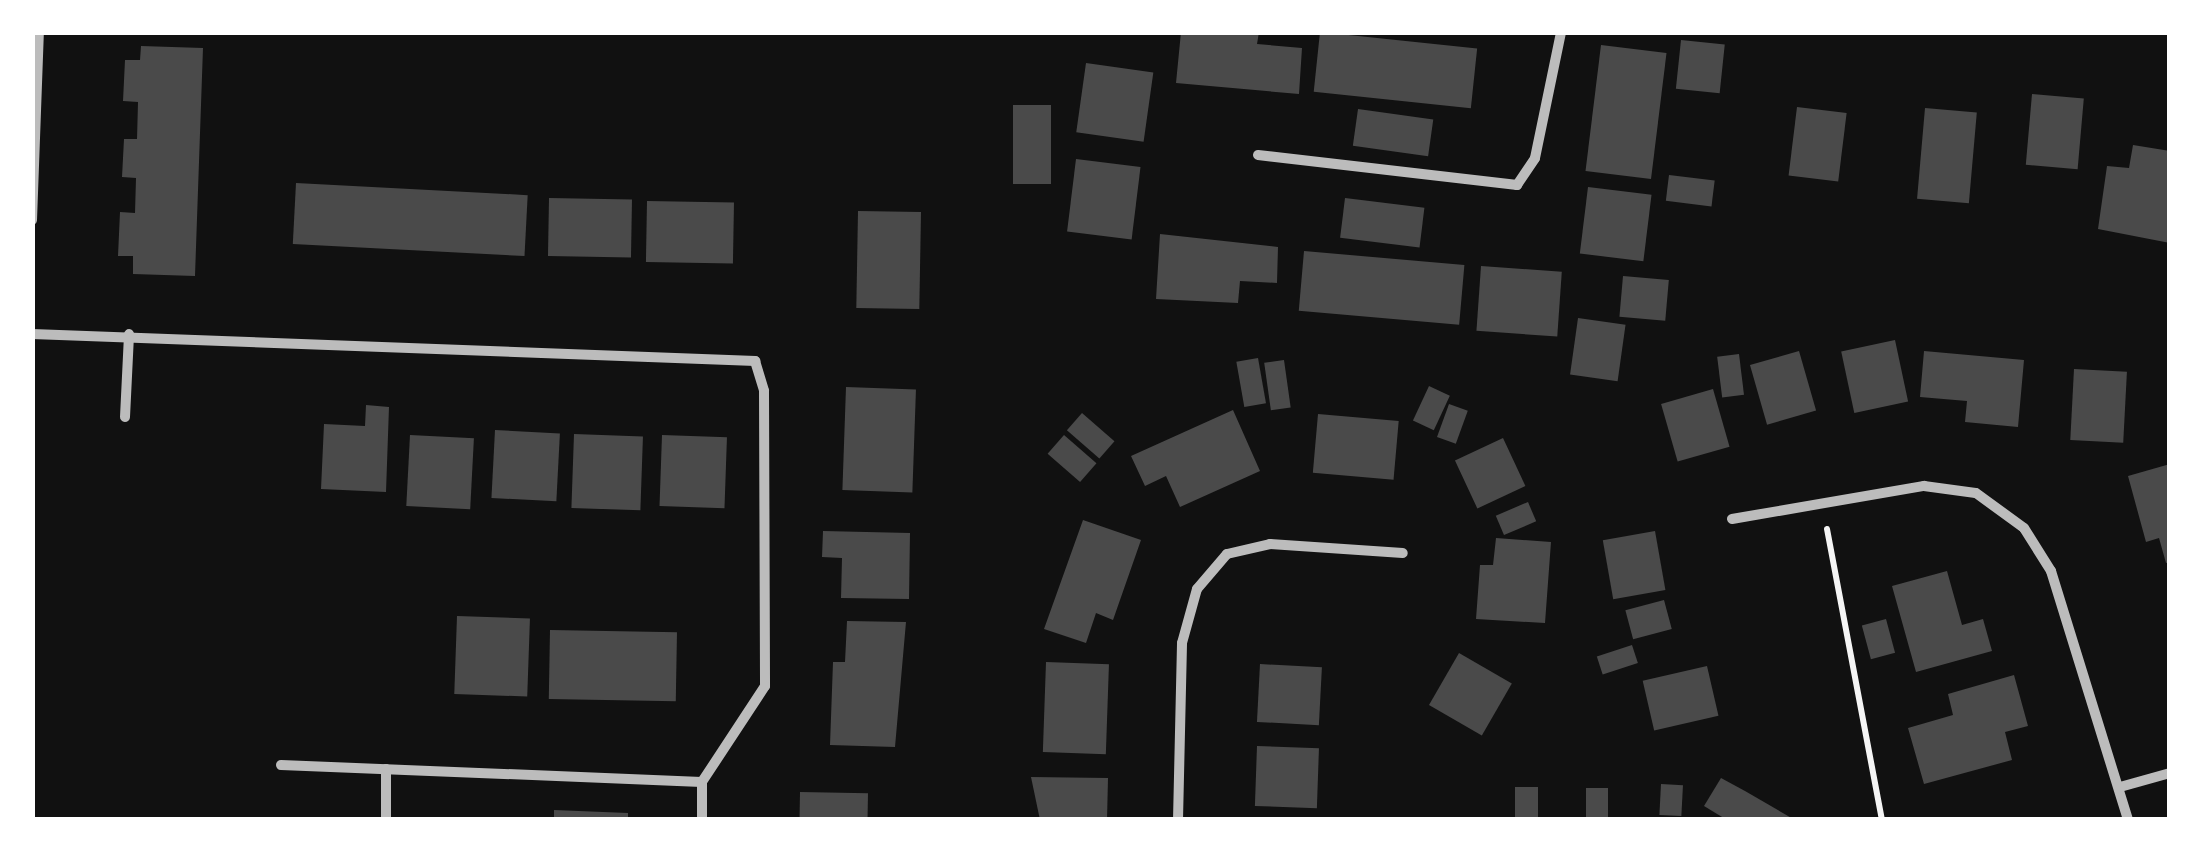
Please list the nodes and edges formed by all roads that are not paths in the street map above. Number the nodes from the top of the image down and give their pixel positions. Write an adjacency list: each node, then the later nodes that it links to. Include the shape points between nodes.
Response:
1 (39, 32): 4 (street)
2 (1561, 32): 3 (street, via 1535,158 1517,184)
3 (1258, 155)
4 (32, 220)
5 (32, 334): 6 (street)
6 (129, 334): 7 (street); 13 (street, via 754,361 764,392 765,686)
7 (125, 417)
8 (1732, 519): 14 (street, via 1822,498 1924,486 1976,493 2024,528 2050,571)
9 (1402, 553): 17 (street, via 1270,544 1227,554 1197,589 1182,643)
10 (280, 765): 11 (street)
11 (386, 769): 13 (street); 15 (street)
12 (2170, 773): 14 (street)
13 (702, 782): 16 (street)
14 (2120, 787): 18 (street)
15 (386, 820)
16 (702, 820)
17 (1178, 820)
18 (2128, 820)

